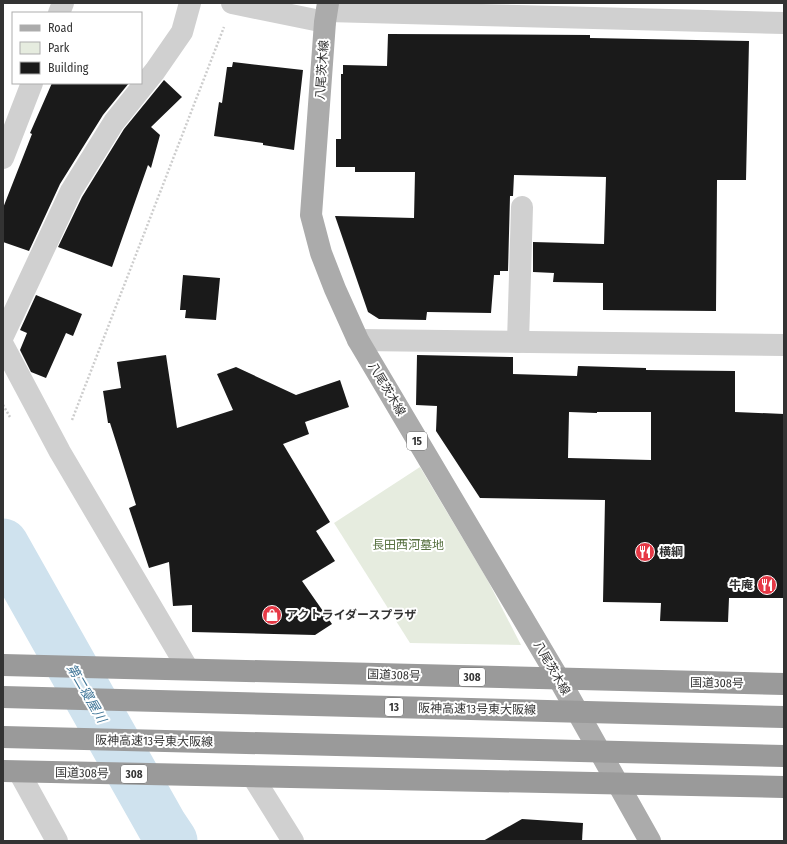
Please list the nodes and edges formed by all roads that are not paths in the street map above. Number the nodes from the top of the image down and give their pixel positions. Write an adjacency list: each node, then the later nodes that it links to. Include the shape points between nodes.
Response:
1 (190, 3): 8 (street, via 182,32 114,122 71,191)
2 (233, 3): 3 (street)
3 (326, 12): 4 (street); 9 (main road, 八尾茨木線 / 15, via 311,215 334,289)
4 (784, 23)
5 (32, 84): 6 (street)
6 (3, 158)
7 (522, 207): 10 (street)
8 (3, 336)
9 (358, 340): 10 (street); 15 (main road, 八尾茨木線 / 15)
10 (518, 342): 12 (street)
11 (3, 345): 14 (street, via 60,452)
12 (784, 345)
13 (3, 665): 14 (highway, 国道308号 / 308)
14 (188, 669): 15 (highway, 国道308号 / 308)
15 (559, 679): 16 (highway, 国道308号 / 308); 23 (main road, 八尾茨木線 / 15)
16 (784, 684)
17 (3, 697): 18 (highway, 阪神高速13号東大阪線 / 13, bridge)
18 (784, 717)
19 (3, 737): 20 (highway, 阪神高速13号東大阪線, bridge)
20 (784, 756)
21 (11, 771): 22 (highway, 国道308号 / 308); 25 (street)
22 (253, 777): 23 (highway, 国道308号 / 308); 26 (street)
23 (617, 784): 24 (highway, 国道308号 / 308); 27 (main road, 八尾茨木線 / 15)
24 (784, 787)
25 (57, 841)
26 (293, 841)
27 (650, 841)

